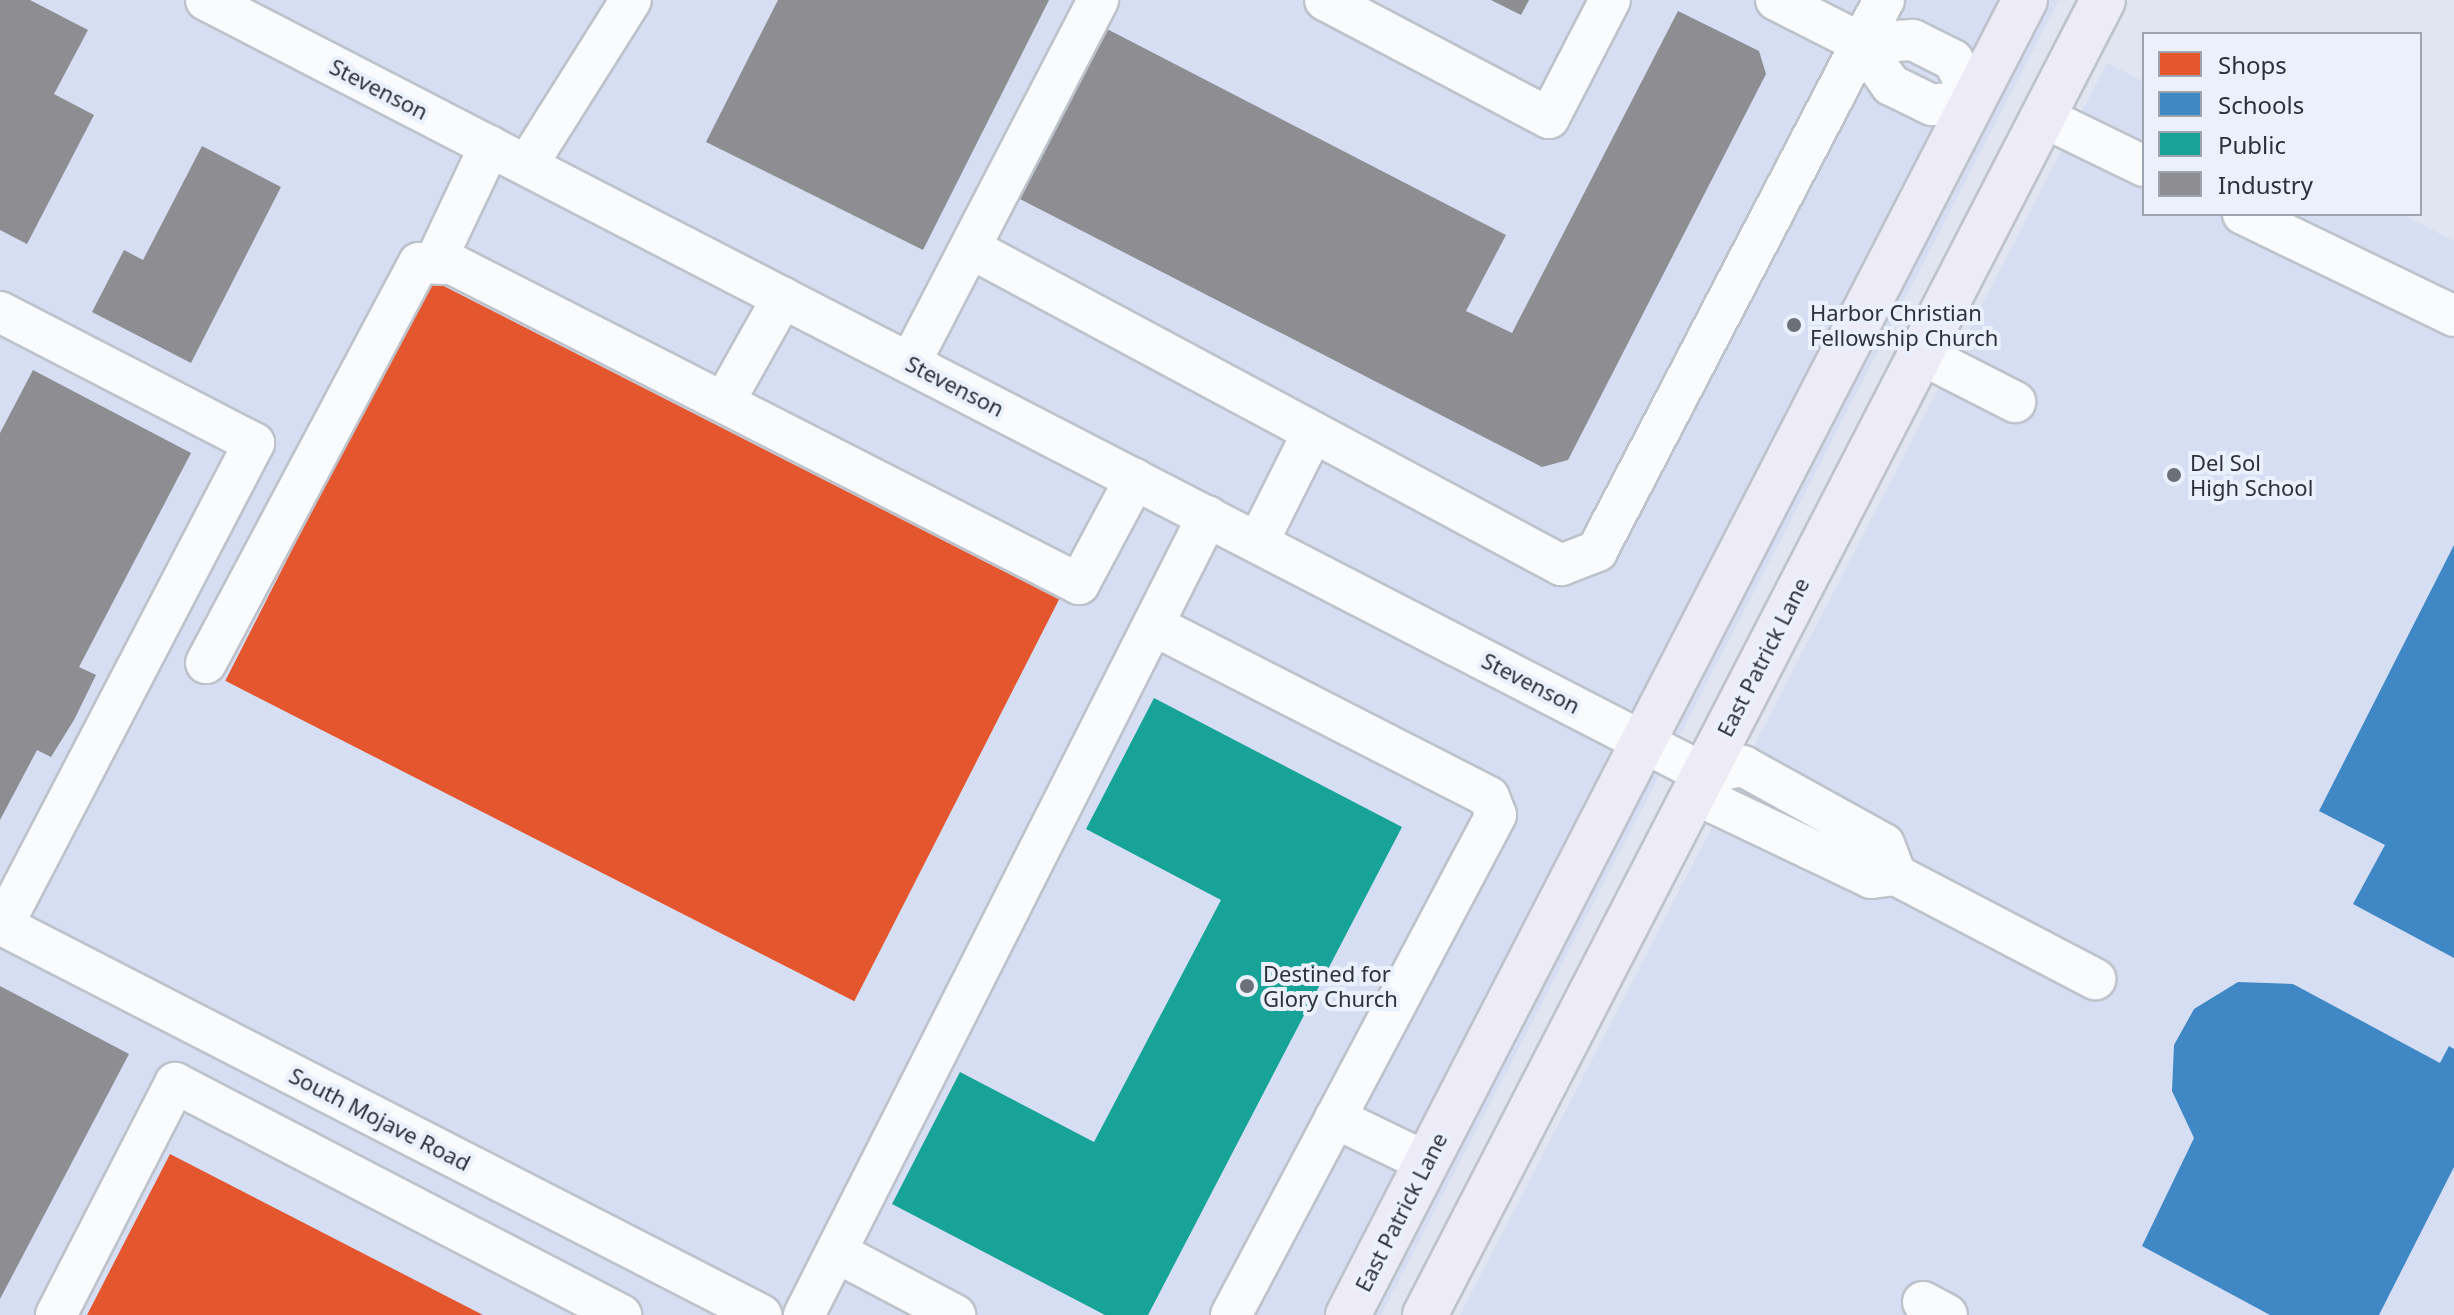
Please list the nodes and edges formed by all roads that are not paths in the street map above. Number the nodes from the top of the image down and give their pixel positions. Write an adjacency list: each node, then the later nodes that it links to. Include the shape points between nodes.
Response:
1 (206, 0): 13 (street, Stevenson)
2 (631, 0): 14 (street)
3 (1098, 0): 17 (street)
4 (1325, 0): 5 (street, via 1549,118)
5 (1610, 0)
6 (1776, 0): 10 (street)
7 (1884, 0): 10 (street)
8 (2025, 0): 11 (main road, East Patrick Lane)
9 (2103, 0): 12 (main road, East Patrick Lane)
10 (1861, 43): 11 (street, via 1913,40 1953,60); 26 (street, via 1597,551 1561,565)
11 (1974, 99): 12 (main road); 32 (main road, East Patrick Lane)
12 (2043, 117): 15 (street); 22 (main road, East Patrick Lane)
13 (490, 146): 14 (street, Stevenson); 18 (street)
14 (527, 165): 19 (street, Stevenson)
15 (2142, 165)
16 (2247, 216): 21 (street)
17 (970, 248): 23 (street); 26 (street)
18 (436, 260): 24 (street); 31 (street, via 419,263)
19 (783, 297): 23 (street, Stevenson); 24 (street)
20 (0, 312): 34 (street, via 254,443)
21 (2454, 316)
22 (1919, 353): 25 (street); 33 (main road, East Patrick Lane)
23 (910, 363): 27 (street, Stevenson)
24 (724, 402): 27 (street, via 1079,584)
25 (2015, 402)
26 (1313, 432): 29 (street)
27 (1135, 479): 28 (street, Stevenson)
28 (1208, 516): 29 (street, Stevenson); 30 (street)
29 (1258, 542): 32 (street, Stevenson)
30 (1153, 625): 36 (street, via 1489,797 1493,806 1496,815); 38 (street)
31 (206, 663)
32 (1642, 740): 33 (street, Stevenson); 37 (main road, East Patrick Lane)
33 (1703, 773): 35 (street, via 1716,804 1871,878 1896,875); 46 (main road, East Patrick Lane)
34 (2, 924): 41 (street, South Mojave Road)
35 (2095, 979)
36 (1335, 1118): 37 (street); 44 (street)
37 (1426, 1162): 45 (main road, East Patrick Lane)
38 (836, 1252): 42 (street); 43 (street)
39 (56, 1315): 40 (street, via 175,1083)
40 (621, 1315)
41 (761, 1315)
42 (804, 1315)
43 (955, 1315)
44 (1231, 1315)
45 (1348, 1315)
46 (1425, 1315)

